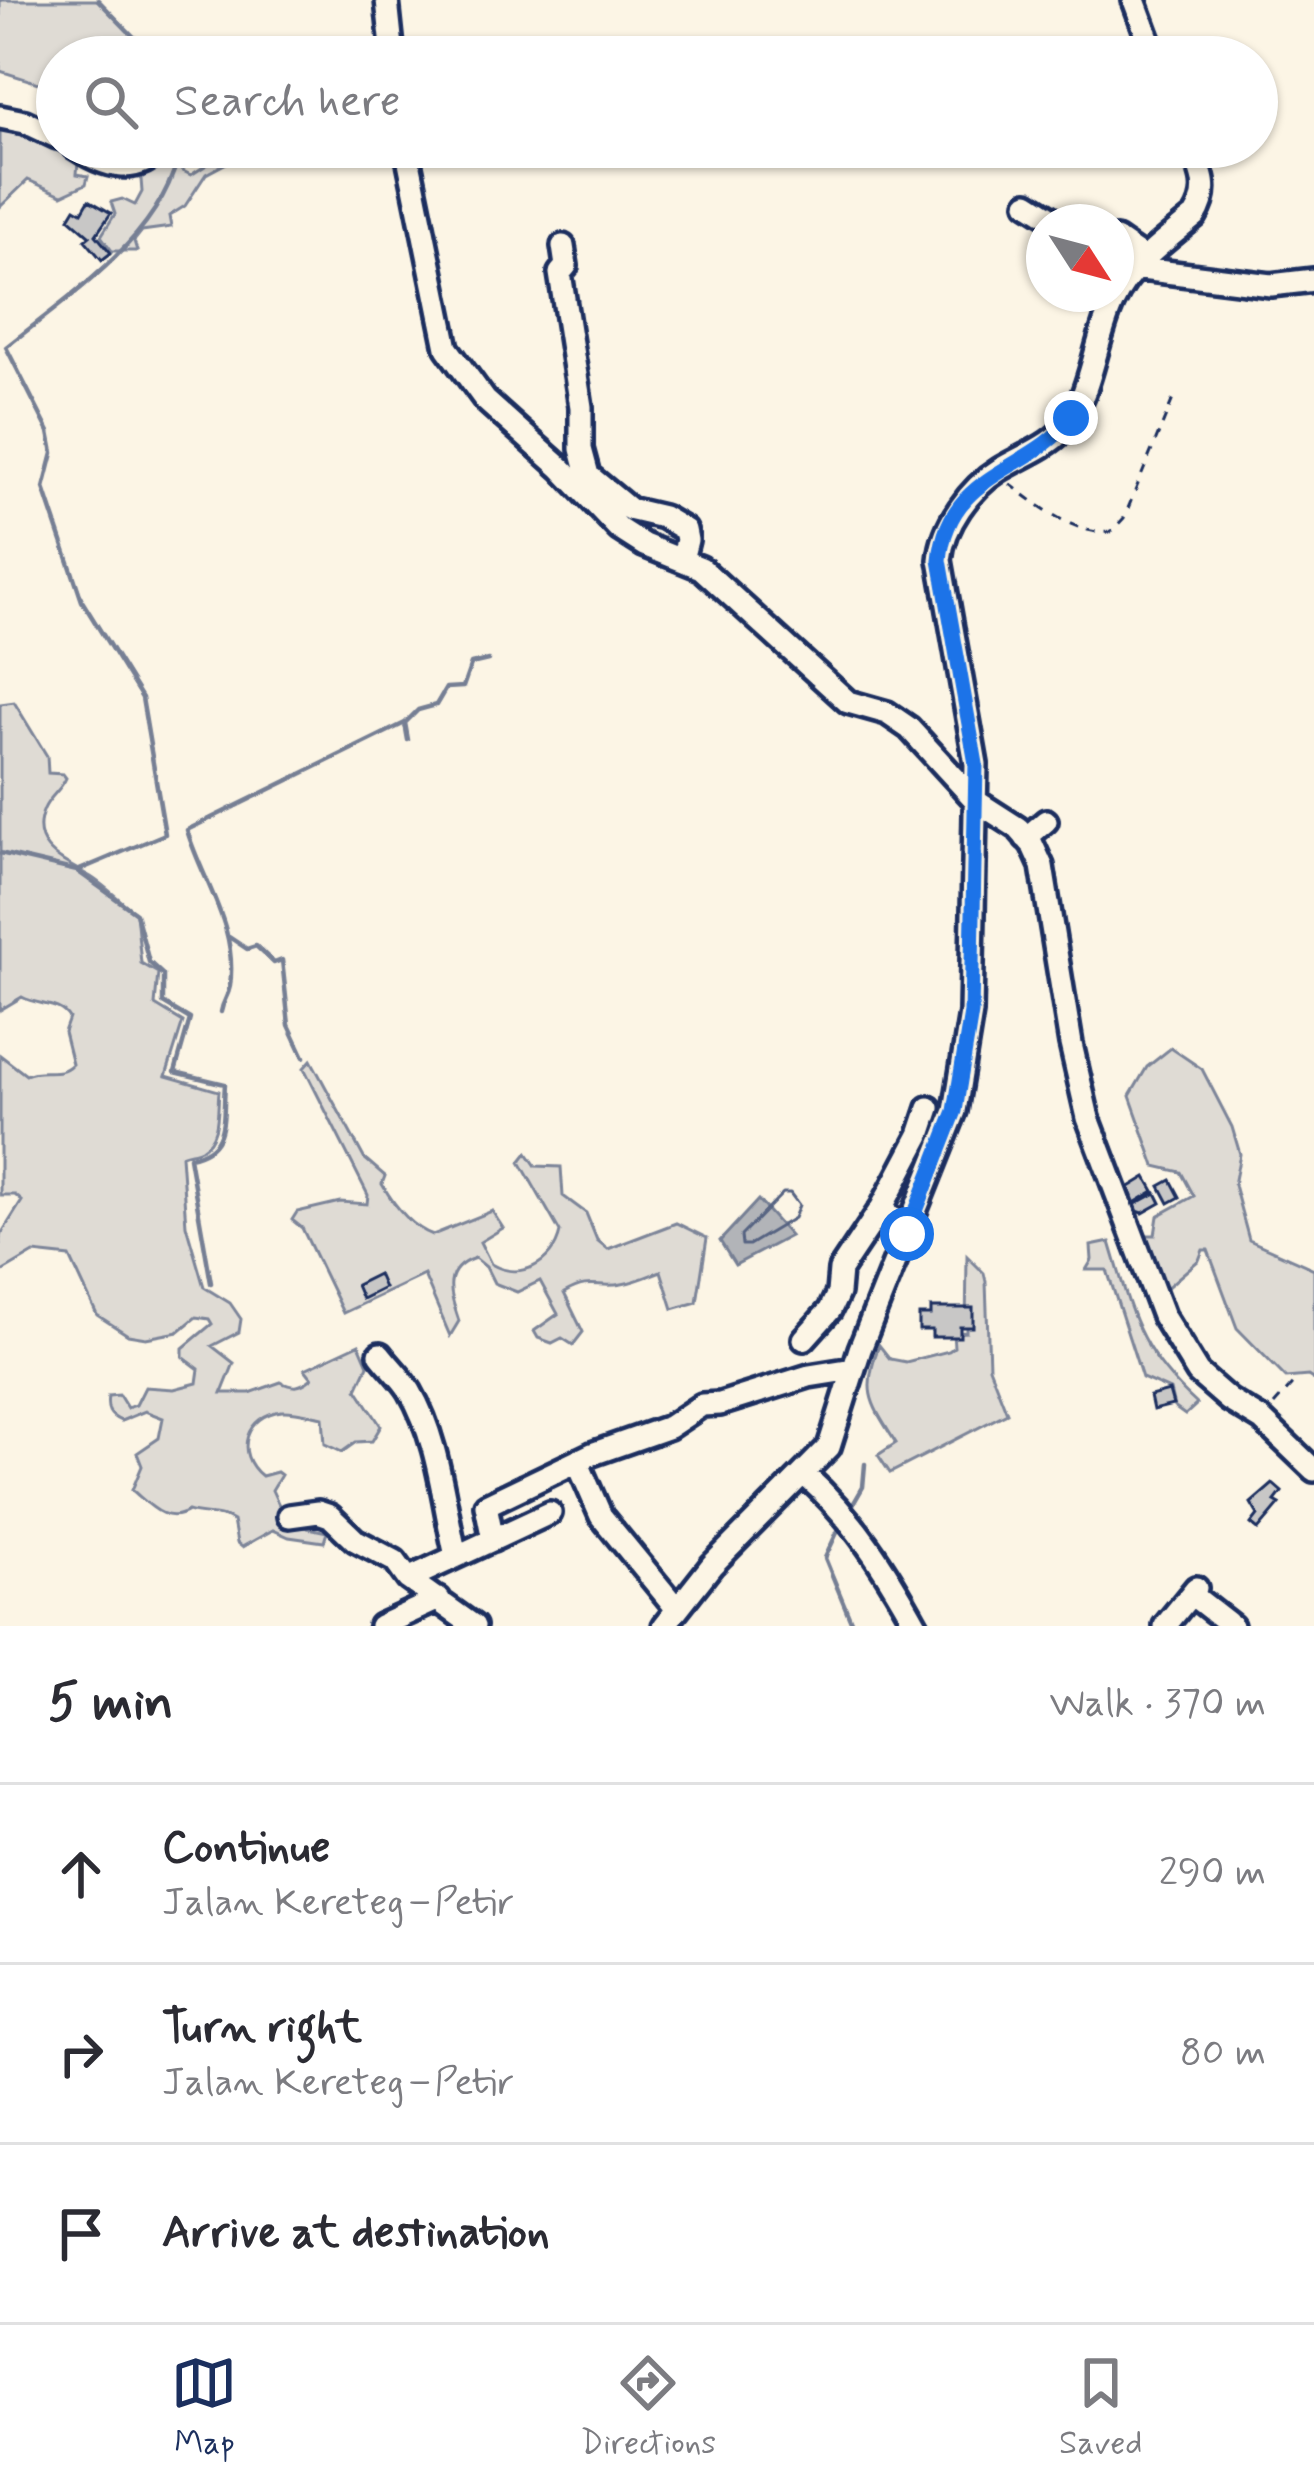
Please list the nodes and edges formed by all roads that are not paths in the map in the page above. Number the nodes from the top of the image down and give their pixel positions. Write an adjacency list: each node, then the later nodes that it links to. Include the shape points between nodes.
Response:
1 (387, 0): 3 (street)
2 (1134, 0): 4 (street)
3 (391, 36)
4 (1147, 36)
5 (0, 117): 6 (street)
6 (36, 127)
7 (410, 168): 13 (street, via 447,348 465,376 619,529)
8 (1199, 168): 11 (street, via 1202,206)
9 (563, 246): 13 (street, via 588,475 628,509 685,530)
10 (1134, 259): 11 (street)
11 (1139, 264): 12 (street, via 1271,285); 14 (street, via 1111,306 1071,418 1051,441 994,472 947,532 940,560 974,743)
12 (1314, 280)
13 (682, 560): 14 (street, via 848,701 909,728)
14 (976, 801): 16 (street); 19 (street, via 965,1054 947,1136)
15 (1046, 821): 16 (street)
16 (1026, 838): 24 (street, via 1042,866 1088,1118 1163,1316 1198,1373)
17 (929, 1108): 18 (street)
18 (881, 1207): 19 (street); 20 (street, via 840,1270 830,1310)
19 (907, 1234): 22 (street)
20 (804, 1339)
21 (380, 1354): 29 (street, via 410,1391 442,1475)
22 (853, 1369): 23 (street, via 707,1403 669,1427); 25 (street, via 832,1442)
23 (577, 1461): 28 (street, via 486,1505); 32 (street, via 601,1516)
24 (1314, 1470)
25 (805, 1474): 32 (street); 35 (street, via 878,1555)
26 (550, 1514): 28 (street)
27 (289, 1516): 30 (street, via 326,1514 392,1558)
28 (493, 1540): 29 (street)
29 (456, 1556): 30 (street)
30 (408, 1579): 31 (street)
31 (439, 1599): 33 (street); 34 (street)
32 (670, 1617)
33 (380, 1626)
34 (474, 1626)
35 (917, 1626)
36 (1165, 1626): 37 (street, via 1194,1591)
37 (1232, 1626)

